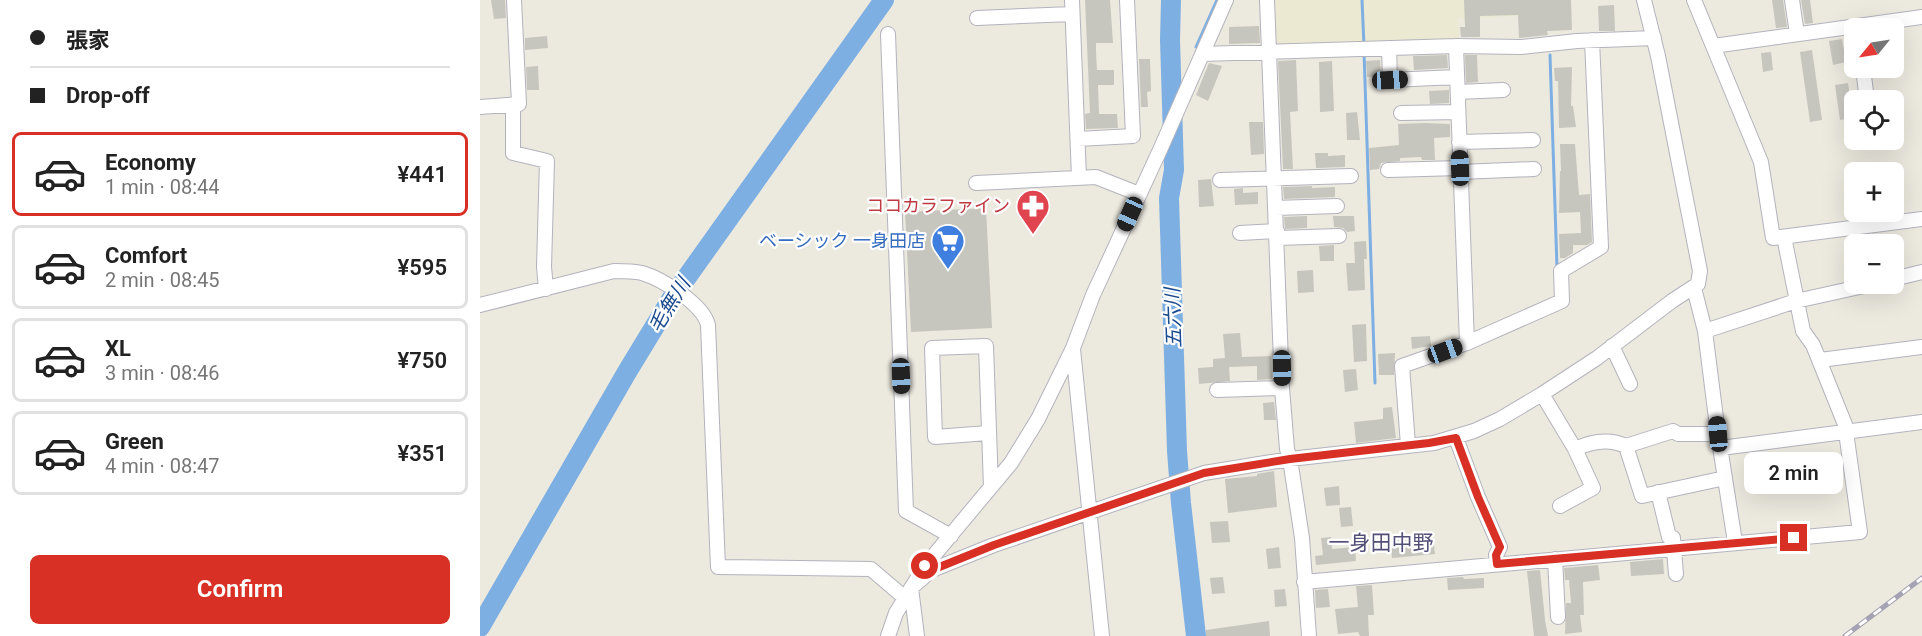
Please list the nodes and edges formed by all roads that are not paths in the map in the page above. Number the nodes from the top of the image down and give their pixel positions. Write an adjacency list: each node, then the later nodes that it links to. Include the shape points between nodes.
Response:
1 (514, 0): 25 (street, via 519,104)
2 (1127, 0): 29 (street, via 1132,136)
3 (1226, 0): 21 (street)
4 (1267, 0): 20 (street)
5 (1644, 0): 15 (street)
6 (1694, 0): 18 (street)
7 (1792, 0): 14 (street)
8 (1072, 7): 10 (street); 29 (street)
9 (1922, 17): 11 (street)
10 (977, 18)
11 (1904, 20)
12 (1844, 29): 14 (street)
13 (888, 34): 79 (street, via 906,511)
14 (1797, 34): 18 (street)
15 (1654, 38): 16 (street); 50 (street, via 1700,271 1700,281)
16 (1592, 40): 17 (street, via 1521,47); 56 (street, via 1601,247 1562,271 1562,301)
17 (1456, 46): 19 (street); 22 (street)
18 (1713, 46): 47 (street, via 1761,162 1773,238)
19 (1389, 48): 20 (street); 22 (street, via 1390,80)
20 (1269, 53): 21 (street); 37 (street)
21 (1202, 54): 40 (street)
22 (1457, 77): 24 (street)
23 (1503, 90): 24 (street)
24 (1458, 92): 27 (street)
25 (513, 105): 26 (street); 51 (street, via 513,153 546,161)
26 (480, 107)
27 (1458, 112): 28 (street); 31 (street)
28 (1401, 113)
29 (1078, 139): 36 (street)
30 (1533, 140): 31 (street)
31 (1459, 142): 34 (street)
32 (1534, 169): 34 (street)
33 (1388, 170): 34 (street)
34 (1460, 170): 56 (street)
35 (1351, 176): 37 (street)
36 (1079, 178): 39 (street); 40 (street, via 1096,177)
37 (1274, 178): 38 (street); 42 (street)
38 (1220, 180)
39 (976, 183)
40 (1139, 194): 59 (street)
41 (1337, 206): 42 (street)
42 (1275, 208): 45 (street)
43 (1922, 219): 47 (street)
44 (1240, 233): 45 (street)
45 (1277, 235): 46 (street); 62 (street)
46 (1338, 236)
47 (1784, 237): 53 (street)
48 (1922, 272): 49 (street)
49 (1904, 276)
50 (1694, 288): 55 (street); 57 (street)
51 (546, 289): 54 (street); 87 (street, via 614,271 632,272 653,277 703,312 708,325 718,567 871,569)
52 (1844, 290): 53 (street)
53 (1796, 301): 55 (street); 60 (street, via 1803,331)
54 (480, 305)
55 (1705, 331): 69 (street)
56 (1467, 343): 70 (street, via 1402,366)
57 (1612, 346): 61 (street); 64 (street)
58 (1922, 347): 60 (street)
59 (1073, 348): 75 (street, via 1029,435); 78 (street)
60 (1820, 360): 66 (street)
61 (1630, 384)
62 (1282, 388): 63 (street); 73 (street)
63 (1217, 390)
64 (1542, 394): 68 (street, via 1500,419); 72 (street)
65 (1922, 422): 66 (street)
66 (1847, 432): 69 (street); 80 (street, via 1860,532)
67 (988, 433): 67 (street, via 986,346 932,348 935,437); 75 (street)
68 (1456, 438): 70 (street); 83 (street, via 1500,547)
69 (1719, 441): 71 (street, via 1673,431); 74 (street)
70 (1408, 445): 73 (street)
71 (1626, 446): 72 (street, via 1605,440); 76 (street, via 1642,496)
72 (1575, 449): 77 (street, via 1593,488)
73 (1290, 459): 78 (street, via 1204,473); 86 (street)
74 (1725, 478): 76 (street); 80 (street)
75 (991, 487): 79 (street)
76 (1658, 492): 81 (street)
77 (1560, 506)
78 (1089, 514): 84 (street); 91 (street)
79 (951, 536): 84 (street)
80 (1735, 542): 81 (street)
81 (1675, 548): 82 (street); 85 (street)
82 (1555, 559): 83 (street); 88 (street)
83 (1497, 564): 86 (street)
84 (928, 568): 87 (street)
85 (1676, 574)
86 (1304, 582): 92 (street)
87 (908, 593): 89 (street); 90 (street)
88 (1558, 617)
89 (888, 636)
90 (916, 636)
91 (1102, 636)
92 (1309, 636)

